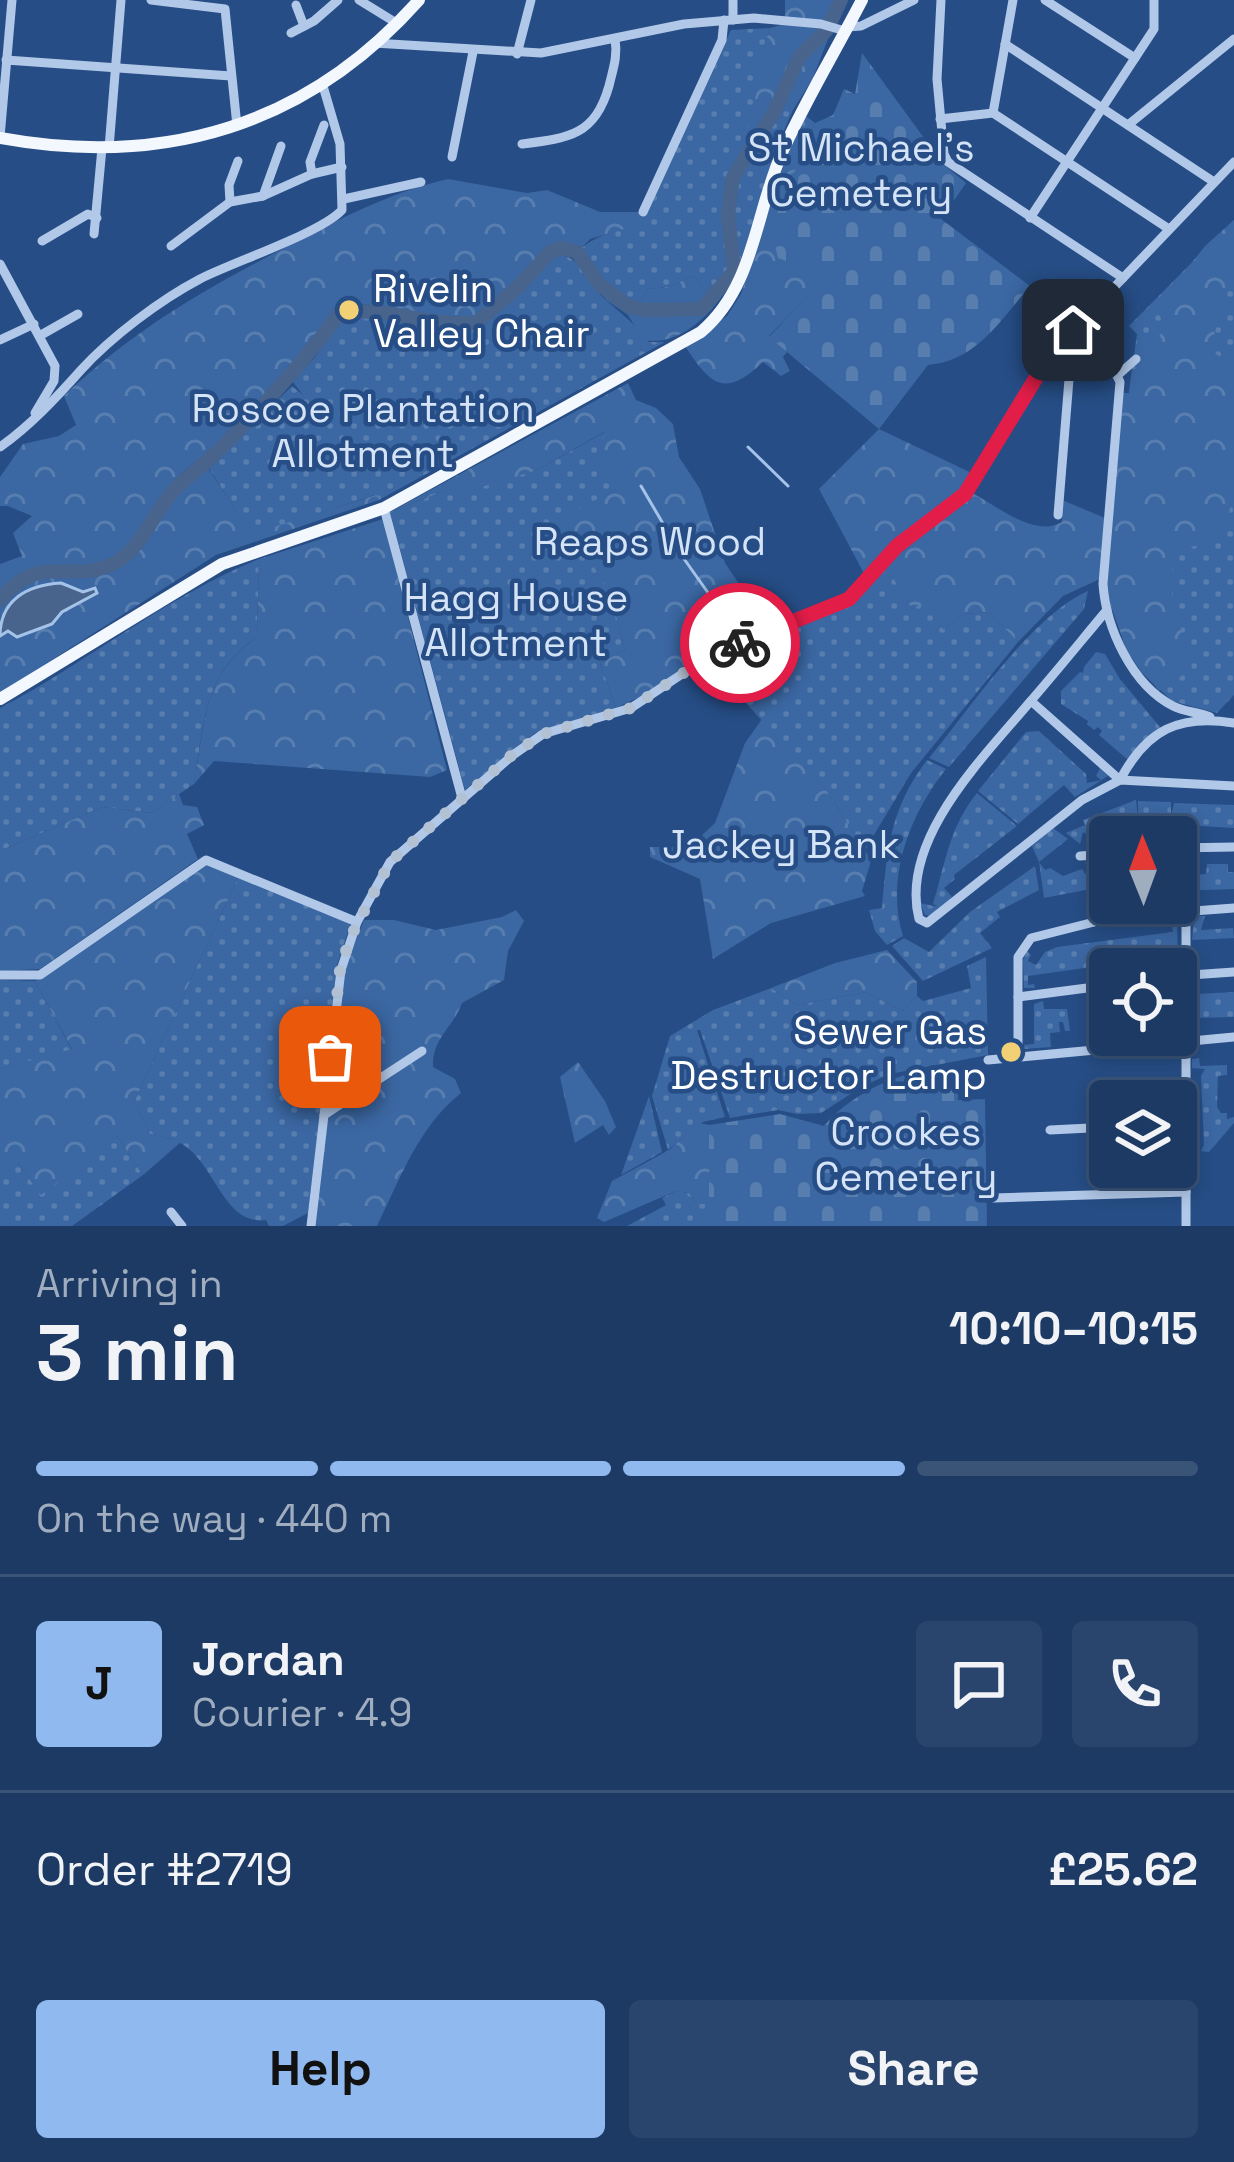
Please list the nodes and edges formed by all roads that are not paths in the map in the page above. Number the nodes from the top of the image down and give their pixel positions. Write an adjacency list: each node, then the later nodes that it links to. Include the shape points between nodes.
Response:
1 (12, 0): 28 (street)
2 (122, 0): 29 (street)
3 (151, 0): 30 (street, via 224,10)
4 (338, 0): 18 (street)
5 (359, 0): 17 (street)
6 (419, 0): 17 (main road)
7 (531, 0): 26 (street)
8 (733, 0): 16 (street)
9 (862, 0): 19 (main road)
10 (914, 0): 19 (street)
11 (941, 0): 34 (street)
12 (1012, 0): 24 (street)
13 (1045, 0): 27 (street)
14 (1154, 0): 27 (street, via 1154,29)
15 (296, 5): 18 (street)
16 (728, 20): 19 (street); 21 (street); 53 (street)
17 (398, 24): 23 (main road)
18 (304, 26): 20 (street)
19 (843, 28): 71 (main road, via 784,148 743,275 715,320)
20 (291, 33)
21 (616, 39): 26 (street); 39 (street, via 598,118 576,132)
22 (1234, 39): 37 (street)
23 (374, 44): 25 (street); 31 (main road)
24 (1005, 44): 32 (street); 33 (street)
25 (473, 52): 26 (street); 42 (street)
26 (517, 54)
27 (1135, 58): 32 (street)
28 (6, 59): 29 (street); 38 (street)
29 (116, 68): 30 (street); 41 (street)
30 (231, 76): 35 (street)
31 (322, 86): 35 (main road); 46 (street)
32 (1102, 108): 37 (street); 45 (street)
33 (993, 113): 34 (street); 45 (street)
34 (940, 119): 55 (street, via 948,162)
35 (237, 125): 41 (main road, via 165,144)
36 (324, 125): 47 (street)
37 (1128, 125): 49 (street)
38 (0, 137): 41 (main road)
39 (522, 144)
40 (281, 146): 50 (street)
41 (105, 148): 54 (street)
42 (452, 157)
43 (238, 161): 52 (street)
44 (1234, 162): 49 (street)
45 (1066, 163): 55 (street); 56 (street)
46 (342, 167): 47 (street); 51 (street)
47 (312, 174): 50 (street)
48 (421, 182): 51 (street)
49 (1214, 182): 56 (street)
50 (263, 196): 52 (street)
51 (344, 200): 69 (street, via 335,217 161,302)
52 (230, 202): 59 (street)
53 (643, 212)
54 (97, 218): 57 (street); 58 (street, via 88,214)
55 (1030, 218): 61 (street)
56 (1169, 229): 61 (street)
57 (94, 234)
58 (42, 241)
59 (171, 246)
60 (0, 264): 63 (street)
61 (1124, 278): 64 (street)
62 (78, 314): 65 (street)
63 (34, 324): 65 (street); 66 (street)
64 (1073, 330): 68 (street); 72 (street); 80 (street, via 965,494 897,546 849,599 703,660 631,708 543,734)
65 (41, 335): 69 (street, via 54,381)
66 (0, 340)
67 (1136, 359): 68 (street)
68 (1118, 375): 73 (street)
69 (31, 419): 70 (street)
70 (0, 447)
71 (384, 508): 74 (main road, via 222,564); 80 (street)
72 (1058, 515)
73 (1107, 610): 75 (street); 76 (street, via 1146,683 1175,707)
74 (0, 699)
75 (1031, 701): 78 (street); 78 (street, via 946,805 920,871 919,919 927,923)
76 (1210, 718): 77 (street); 78 (street, via 1167,728)
77 (1234, 723)
78 (1120, 780): 79 (street)
79 (1234, 786)
80 (462, 798): 87 (street, via 390,862)
81 (1234, 847): 82 (street)
82 (1197, 848)
83 (1089, 855): 84 (street)
84 (1079, 856)
85 (1234, 908): 86 (street)
86 (1197, 910)
87 (357, 922): 91 (street, via 206,860 40,975); 100 (street, via 340,970)
88 (1089, 922): 93 (street, via 1031,938 1018,953)
89 (1234, 972): 90 (street)
90 (1197, 974)
91 (0, 975)
92 (1089, 988): 93 (street)
93 (1018, 997): 98 (street)
94 (1234, 1037): 95 (street)
95 (1197, 1040)
96 (1089, 1050): 98 (street)
97 (422, 1051): 100 (street)
98 (1018, 1057): 99 (street)
99 (988, 1060)
100 (324, 1114): 108 (street)
101 (1089, 1128): 102 (street)
102 (1050, 1130)
103 (1186, 1188): 104 (street)
104 (1186, 1192): 105 (street); 109 (street)
105 (994, 1198)
106 (171, 1212): 107 (street)
107 (182, 1226)
108 (311, 1226)
109 (1186, 1226)

